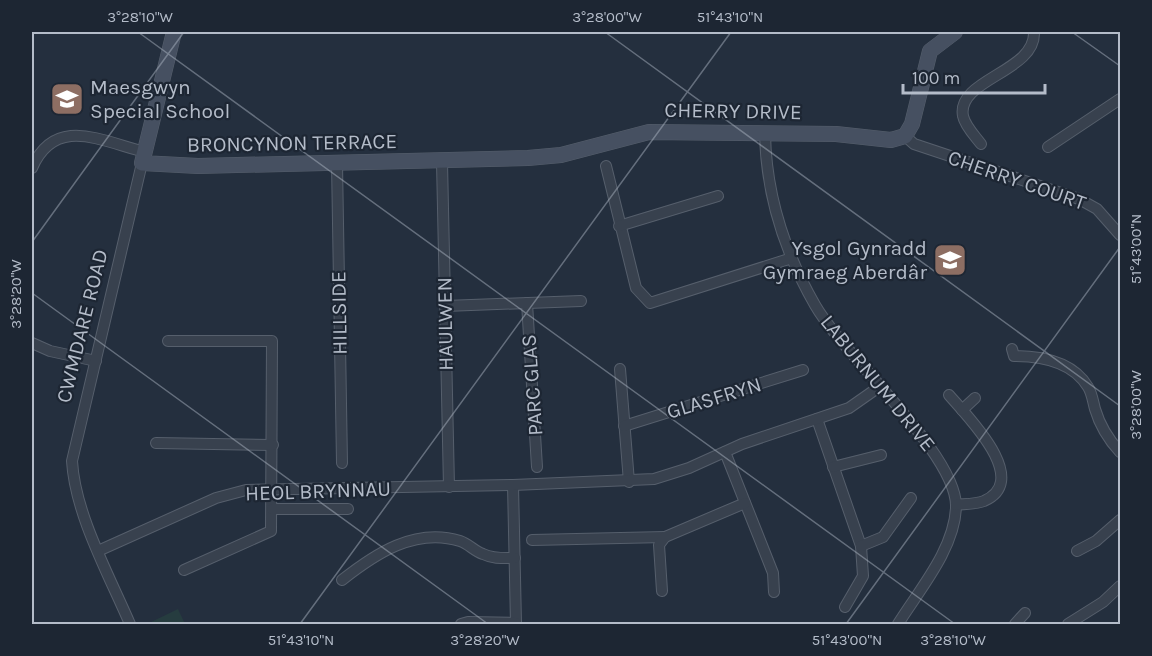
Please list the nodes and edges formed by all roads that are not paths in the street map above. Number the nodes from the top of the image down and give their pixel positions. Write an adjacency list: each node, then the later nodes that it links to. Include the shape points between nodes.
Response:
1 (174, 32): 9 (street, CWMDARE ROAD)
2 (955, 32): 6 (street, via 930,51 912,124)
3 (1034, 32): 7 (street, via 1035,42 1028,54 969,96 963,115)
4 (1120, 99): 8 (street, via 1064,143)
5 (765, 133): 6 (street, CHERRY DRIVE, via 891,140); 10 (street, CHERRY DRIVE, via 649,132 561,155); 17 (street, LABURNUM DRIVE, via 765,164 774,212)
6 (905, 136): 16 (street, CHERRY COURT, via 914,144 1079,199 1097,208)
7 (973, 140)
8 (1048, 147)
9 (143, 158): 11 (street, BRONCYNON TERRACE, via 198,166); 13 (street, via 78,135 66,135 45,145); 24 (street, CWMDARE ROAD)
10 (442, 162): 11 (street, BRONCYNON TERRACE); 20 (street, HAULWEN)
11 (337, 164): 38 (street, HILLSIDE)
12 (606, 166): 15 (street)
13 (32, 168)
14 (718, 196): 15 (street)
15 (619, 226): 17 (street, via 636,288 650,303)
16 (1120, 235)
17 (792, 258): 27 (street, LABURNUM DRIVE, via 815,306)
18 (581, 302): 19 (street, PARC GLAS)
19 (526, 303): 20 (street, PARC GLAS); 39 (street, PARC GLAS)
20 (445, 306): 43 (street, HAULWEN)
21 (168, 341): 34 (street, via 272,341)
22 (32, 343): 24 (street)
23 (1012, 350): 36 (street, via 1014,356 1034,356 1066,366 1088,387 1098,421)
24 (96, 361): 54 (street, CWMDARE ROAD, via 72,461 73,479)
25 (620, 369): 32 (street)
26 (803, 370): 32 (street, GLASFRYN)
27 (879, 387): 31 (street, HEOL BRYNNAU, via 849,408); 47 (street, LABURNUM DRIVE, via 938,457 953,487)
28 (949, 395): 30 (street)
29 (975, 399): 30 (street)
30 (962, 410): 47 (street, via 998,458 1001,476 991,497)
31 (817, 419): 35 (street, HEOL BRYNNAU); 40 (street)
32 (624, 426): 41 (street)
33 (156, 443): 34 (street)
34 (273, 445): 44 (street)
35 (725, 452): 41 (street, HEOL BRYNNAU, via 680,471); 46 (street)
36 (1120, 452)
37 (881, 455): 40 (street)
38 (342, 463)
39 (537, 467)
40 (833, 467): 53 (street)
41 (628, 482): 42 (street, HEOL BRYNNAU)
42 (513, 485): 43 (street, HEOL BRYNNAU); 56 (street)
43 (449, 487): 44 (street, HEOL BRYNNAU)
44 (273, 490): 48 (street); 54 (street, HEOL BRYNNAU, via 246,490 216,498)
45 (911, 498): 53 (street, via 883,537)
46 (746, 503): 51 (street); 58 (street)
47 (956, 506): 69 (street, LABURNUM DRIVE, via 954,526 942,552)
48 (272, 509): 49 (street); 57 (street, via 271,531)
49 (348, 509)
50 (1120, 520): 55 (street)
51 (665, 537): 52 (street, via 553,546); 62 (street, via 659,545)
52 (532, 540)
53 (861, 546): 64 (street, via 863,576)
54 (98, 551): 66 (street, CWMDARE ROAD)
55 (1077, 551)
56 (515, 558): 60 (street, via 481,554 471,545 452,539 421,539 390,546); 68 (street)
57 (184, 570)
58 (773, 573): 59 (street); 63 (street)
59 (762, 576)
60 (342, 580)
61 (1120, 586): 71 (street)
62 (662, 591)
63 (774, 592)
64 (845, 607)
65 (1025, 613): 70 (street)
66 (130, 624)
67 (461, 624): 68 (street)
68 (516, 624)
69 (898, 624)
70 (1015, 624)
71 (1068, 624)

